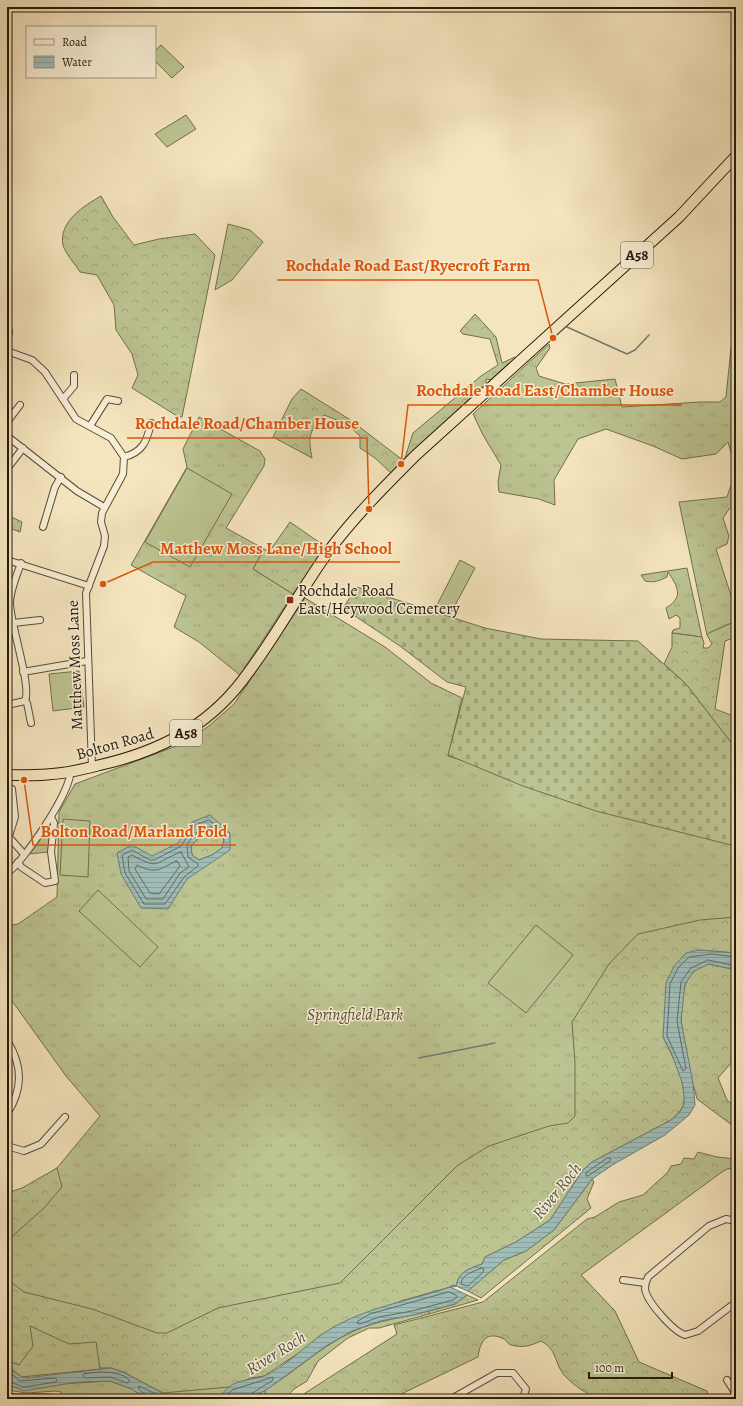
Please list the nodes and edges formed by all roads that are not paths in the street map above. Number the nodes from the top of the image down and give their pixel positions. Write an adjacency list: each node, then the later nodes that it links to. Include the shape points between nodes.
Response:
1 (736, 156): 30 (highway, Bolton Road / A58, via 679,217 416,455 378,493 328,552 242,681 223,704 184,734 150,751)
2 (7, 328): 3 (street)
3 (7, 340)
4 (7, 351): 6 (street, via 32,360 45,372)
5 (74, 375): 6 (street, via 74,386)
6 (63, 399): 11 (street, via 76,419)
7 (118, 401): 11 (street, via 107,399)
8 (20, 405): 9 (street)
9 (7, 422)
10 (151, 423): 14 (street, via 141,450)
11 (90, 426): 14 (street, via 111,438)
12 (7, 436): 13 (street)
13 (23, 448): 15 (street); 16 (street)
14 (124, 457): 17 (street, via 123,474)
15 (7, 469)
16 (61, 477): 17 (street, via 77,491); 18 (street, via 54,487)
17 (104, 507): 21 (street, Matthew Moss Lane, via 101,522 105,536 104,546)
18 (43, 527)
19 (7, 560): 20 (street)
20 (21, 563): 21 (street); 22 (street)
21 (89, 586): 25 (street, Matthew Moss Lane, via 86,593)
22 (8, 602): 24 (street)
23 (40, 620): 24 (street)
24 (14, 623): 26 (street)
25 (87, 661): 26 (street); 30 (street, Matthew Moss Lane)
26 (23, 672): 27 (street)
27 (25, 701): 28 (street); 29 (street)
28 (7, 705)
29 (31, 723)
30 (92, 767): 31 (highway, Bolton Road / A58)
31 (70, 772): 32 (highway, Bolton Road / A58); 34 (street, via 69,782)
32 (7, 775)
33 (12, 790): 35 (street, via 15,817)
34 (51, 817): 36 (street); 37 (street, via 54,823 51,852 55,881 45,883 21,867)
35 (8, 835): 36 (street)
36 (24, 854): 37 (street)
37 (18, 862): 38 (street)
38 (7, 873)
39 (7, 1040): 40 (street, via 14,1052 20,1079 17,1094)
40 (7, 1114)
41 (66, 1117): 42 (street, via 41,1144 24,1151)
42 (7, 1146)
43 (736, 1221): 45 (street, via 726,1219 709,1226 648,1277)
44 (623, 1280): 45 (street)
45 (645, 1283): 46 (street, via 648,1297 674,1330 685,1335 698,1331)
46 (736, 1305)
47 (727, 1380): 48 (street)
48 (736, 1394)
49 (452, 1399): 50 (street, via 497,1373 513,1373 526,1389)
50 (523, 1399)

